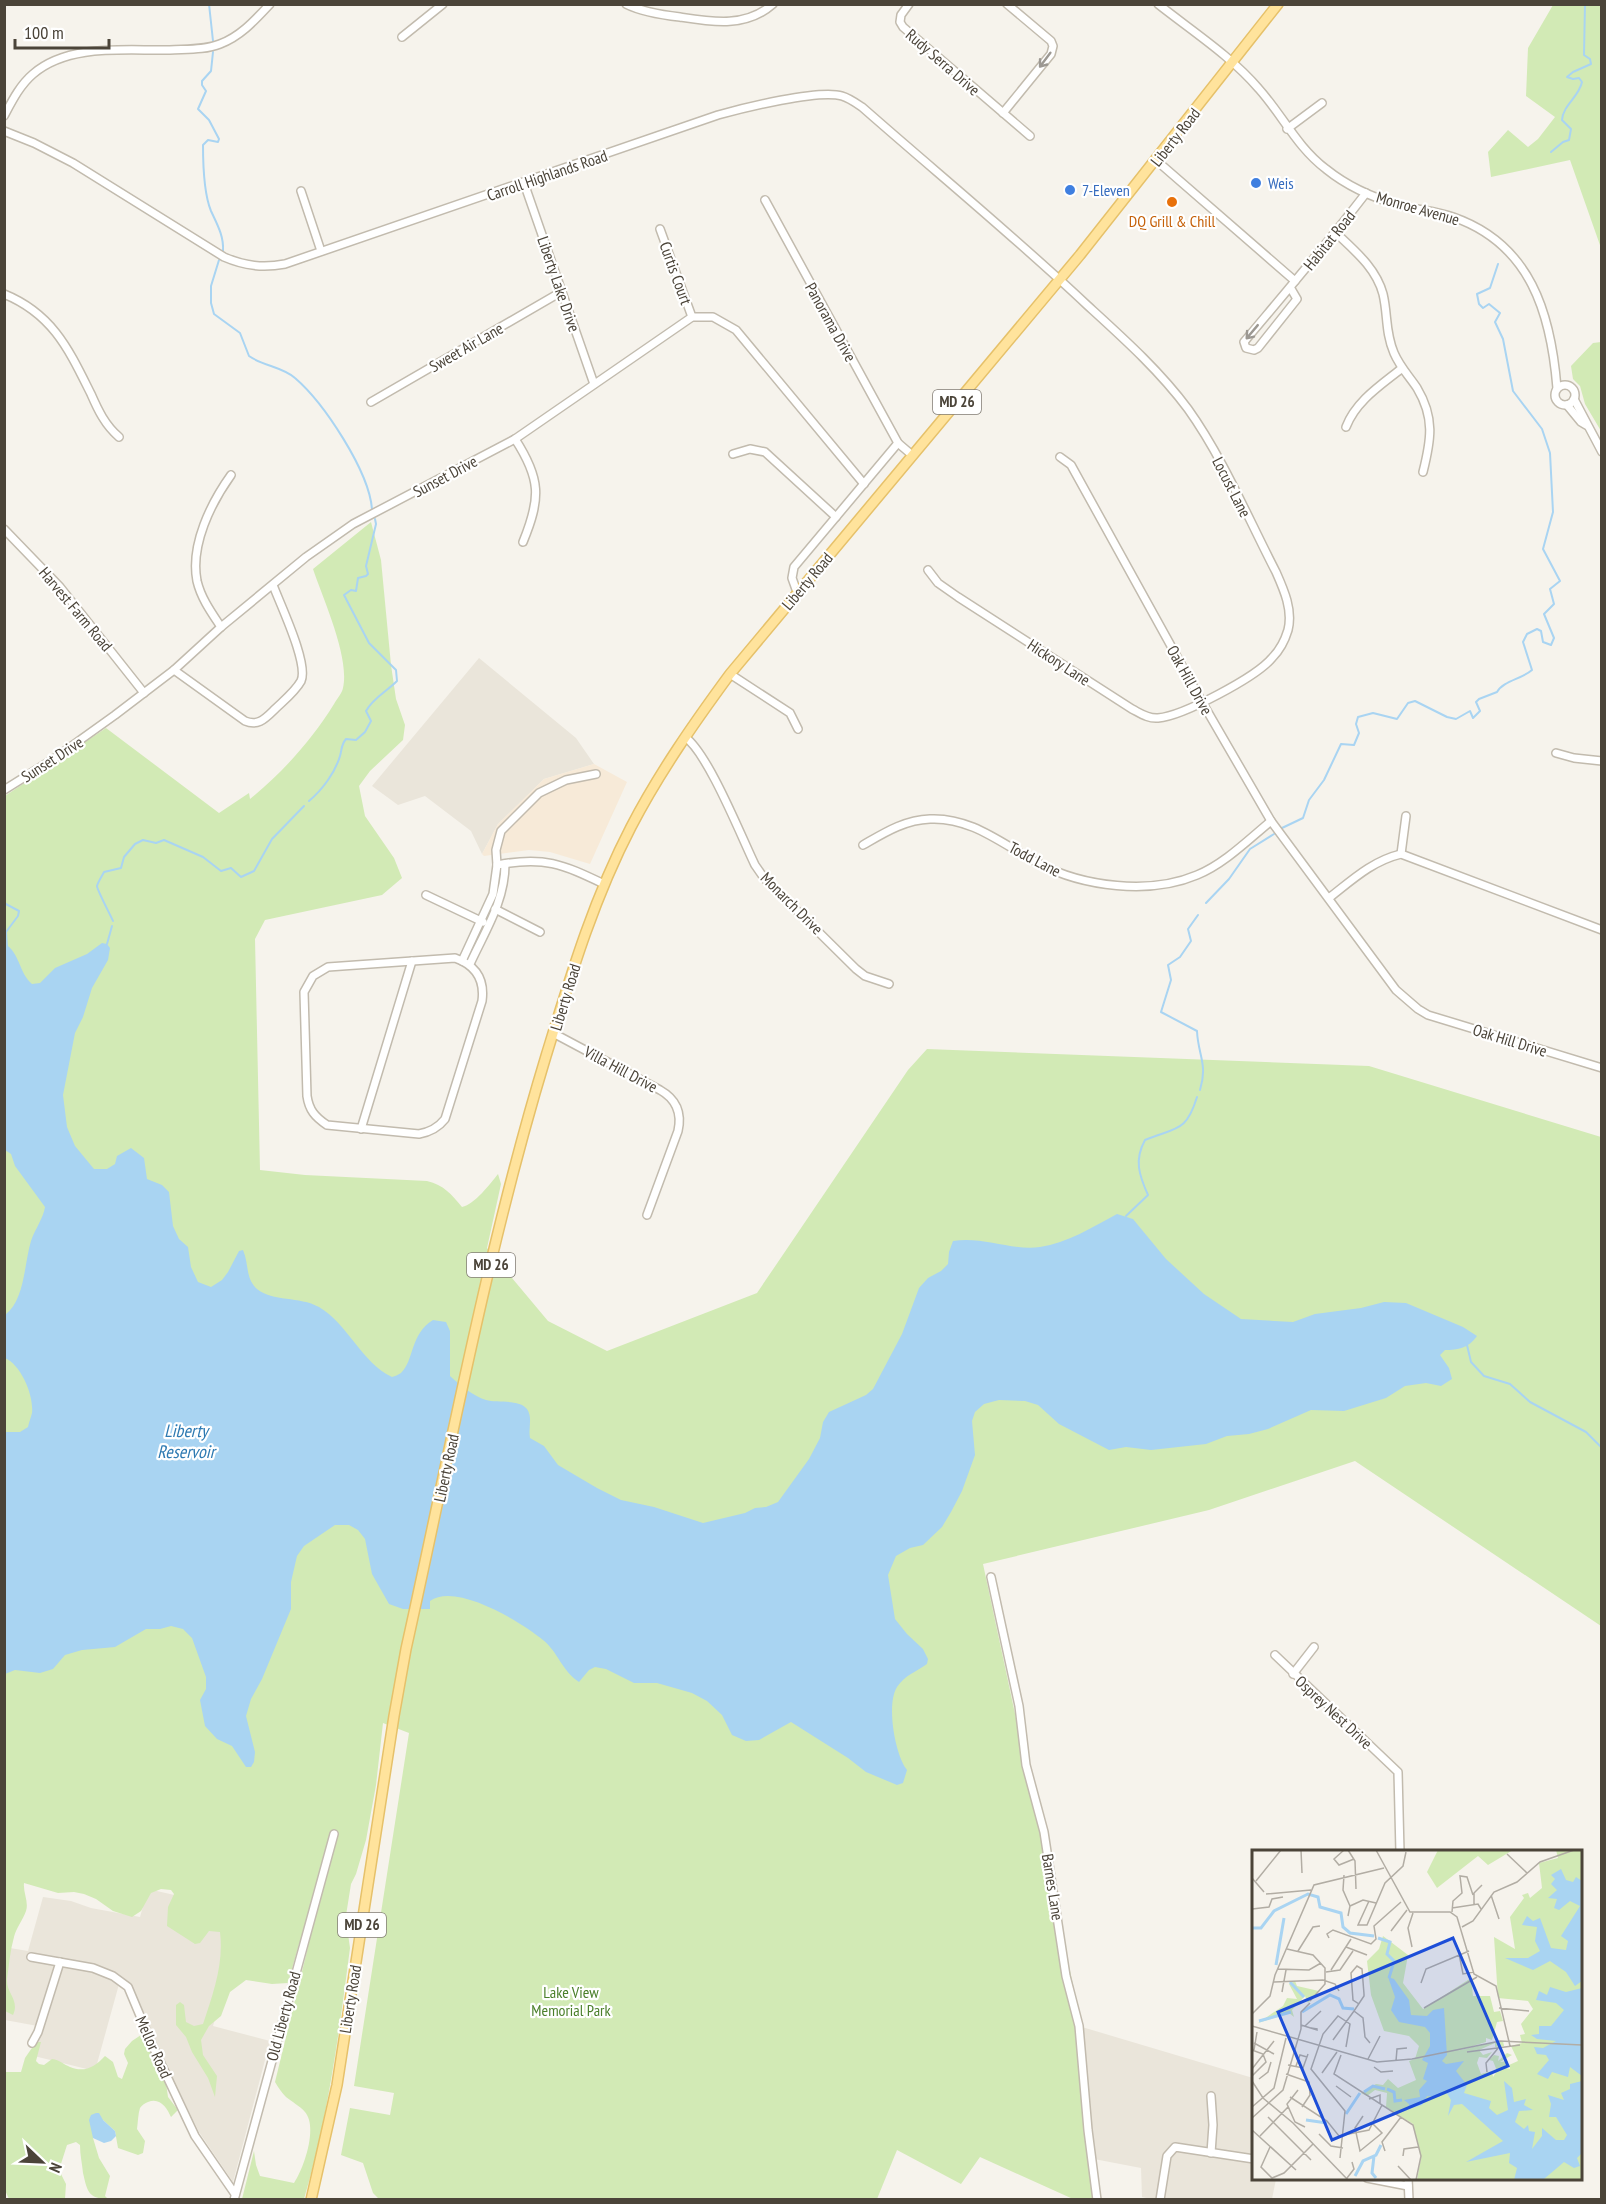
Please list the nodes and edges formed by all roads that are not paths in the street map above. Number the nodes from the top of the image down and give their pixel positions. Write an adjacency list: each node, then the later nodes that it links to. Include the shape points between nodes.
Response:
1 (270, 4): 13 (street, via 246,29 219,45 82,52 57,60 33,74)
2 (443, 4): 9 (street)
3 (626, 4): 4 (street, via 660,15 716,23 745,19)
4 (773, 4)
5 (909, 4): 12 (street, Rudy Serra Drive, via 900,22 903,27)
6 (1007, 4): 12 (street, one-way to 12, via 1053,46 1051,54)
7 (1158, 4): 10 (street, Monroe Avenue)
8 (1278, 4): 10 (main road, Liberty Road / MD 26)
9 (402, 37)
10 (1232, 63): 14 (street, Monroe Avenue, via 1260,89); 17 (main road, Liberty Road / MD 26)
11 (1322, 103): 14 (street)
12 (1003, 113): 16 (street, Rudy Serra Drive)
13 (4, 116)
14 (1287, 129): 20 (street, Monroe Avenue, via 1326,169)
15 (4, 131): 24 (street, Carroll Highlands Road, via 73,163 205,247 240,264 268,267)
16 (1030, 136)
17 (1157, 161): 25 (main road, Liberty Road / MD 26); 26 (street)
18 (524, 183): 24 (street, Carroll Highlands Road); 25 (street, Carroll Highlands Road, via 745,108 822,95 842,96 862,107); 27 (street, Liberty Lake Drive)
19 (301, 191): 24 (street)
20 (1366, 193): 23 (street, Habitat Road); 30 (street, Monroe Avenue, via 1399,205 1452,216 1502,245 1523,269 1545,312)
21 (765, 200): 42 (street, Panorama Drive)
22 (660, 229): 29 (street, Curtis Court)
23 (1336, 233): 26 (street, Habitat Road); 31 (street, via 1362,258 1380,284 1386,329)
24 (321, 251)
25 (1060, 280): 45 (main road, Liberty Road / MD 26); 60 (street, Locust Lane, via 1153,368 1187,408 1209,442 1285,591 1288,628 1274,657)
26 (1292, 284): 26 (street, Habitat Road, one-way to 26, via 1244,342 1246,348 1258,348 1297,299)
27 (561, 292): 32 (street, Liberty Lake Drive); 36 (street, Sweet Air Lane)
28 (4, 294): 40 (street, via 36,311 58,333 105,422)
29 (692, 316): 32 (street, Sunset Drive); 49 (street, via 713,317 736,330)
30 (1555, 367): 33 (street, Monroe Avenue); 34 (street, Monroe Avenue)
31 (1401, 369): 39 (street, via 1363,401); 47 (street, via 1416,386 1428,413 1431,439)
32 (594, 384): 41 (street, Sunset Drive)
33 (1568, 386): 34 (street); 35 (street, Monroe Avenue, via 1574,391)
34 (1557, 388): 37 (street, Monroe Avenue, via 1555,399)
35 (1574, 399): 37 (street); 38 (street, Monroe Avenue)
36 (370, 402)
37 (1567, 405): 38 (street, Monroe Avenue)
38 (1586, 425): 43 (street, Monroe Avenue)
39 (1346, 427)
40 (119, 437)
41 (515, 439): 52 (street, via 529,461 536,489 536,507); 54 (street, Sunset Drive, via 353,524)
42 (898, 443): 45 (street); 49 (street)
43 (1602, 452)
44 (733, 454): 50 (street, via 750,449 765,452)
45 (912, 455): 55 (main road, Liberty Road / MD 26)
46 (1060, 457): 60 (street, Oak Hill Drive, via 1071,465)
47 (1424, 472)
48 (231, 475): 56 (street, via 210,511 196,565 201,594)
49 (864, 484): 50 (street)
50 (836, 517): 55 (street, via 794,567 792,578)
51 (4, 529): 59 (street, Harvest Farm Road, via 60,587)
52 (523, 542)
53 (928, 570): 60 (street, Hickory Lane, via 952,593 1147,717 1173,715)
54 (273, 585): 56 (street, Sunset Drive); 57 (street, via 303,661 303,675 292,693 268,717 252,724 245,721)
55 (797, 592): 58 (main road, Liberty Road / MD 26)
56 (221, 627): 57 (street, Sunset Drive)
57 (174, 670): 59 (street, Sunset Drive)
58 (730, 674): 61 (street, via 790,713); 62 (main road, Liberty Road / MD 26)
59 (144, 693): 66 (street, Sunset Drive)
60 (1202, 702): 68 (street, Oak Hill Drive)
61 (798, 729)
62 (685, 737): 72 (main road, Liberty Road / MD 26, via 640,811); 83 (street, Monarch Drive, via 693,742 708,767 764,879 856,969)
63 (1556, 753): 64 (street)
64 (1602, 761)
65 (596, 774): 71 (street, via 554,784 533,797 501,831 496,850)
66 (4, 790)
67 (1406, 816): 70 (street)
68 (1271, 821): 69 (street, Todd Lane, via 1200,874 1156,886 1069,877 975,827 951,820 905,823); 74 (street, Oak Hill Drive)
69 (863, 845)
70 (1401, 854): 74 (street, via 1373,864); 78 (street)
71 (501, 864): 72 (street, via 537,860 558,864); 75 (street); 76 (street, via 504,888)
72 (604, 884): 84 (main road, Liberty Road / MD 26)
73 (426, 895): 77 (street)
74 (1329, 898): 85 (street, Oak Hill Drive, via 1396,990 1418,1009 1448,1022)
75 (490, 902): 76 (street); 77 (street)
76 (496, 910): 77 (street); 79 (street)
77 (485, 922): 81 (street); 82 (street)
78 (1602, 930)
79 (540, 932)
80 (412, 961): 81 (street); 86 (street); 86 (street, via 328,967 312,976 304,992 308,1106 327,1125)
81 (462, 961): 82 (street)
82 (470, 964): 86 (street, via 482,981 482,1001 445,1119 435,1129 419,1134)
83 (889, 984)
84 (554, 1033): 87 (street, Villa Hill Drive, via 660,1090 677,1108 678,1131); 103 (main road, Liberty Road / MD 26, via 511,1180 406,1649 337,2085)
85 (1602, 1068)
86 (361, 1128)
87 (647, 1215)
88 (991, 1577): 104 (street, Barnes Lane, via 1019,1706 1026,1765 1044,1832 1066,1976 1079,2026)
89 (1314, 1647): 91 (street)
90 (1275, 1655): 91 (street, Osprey Nest Drive)
91 (1293, 1674): 93 (street, Osprey Nest Drive, via 1398,1772)
92 (334, 1834): 102 (street, Old Liberty Road)
93 (1400, 1850)
94 (31, 1957): 95 (street, Mellor Road)
95 (60, 1962): 96 (street); 102 (street, Mellor Road, via 93,1968 128,1987 195,2136)
96 (32, 2043)
97 (1211, 2096): 98 (street)
98 (1211, 2152): 99 (street); 105 (street, via 1184,2147 1172,2150 1165,2161)
99 (1252, 2159)
100 (1388, 2180): 101 (street)
101 (1408, 2182): 106 (street)
102 (235, 2197)
103 (311, 2199)
104 (1097, 2199)
105 (1160, 2199)
106 (1408, 2199)

